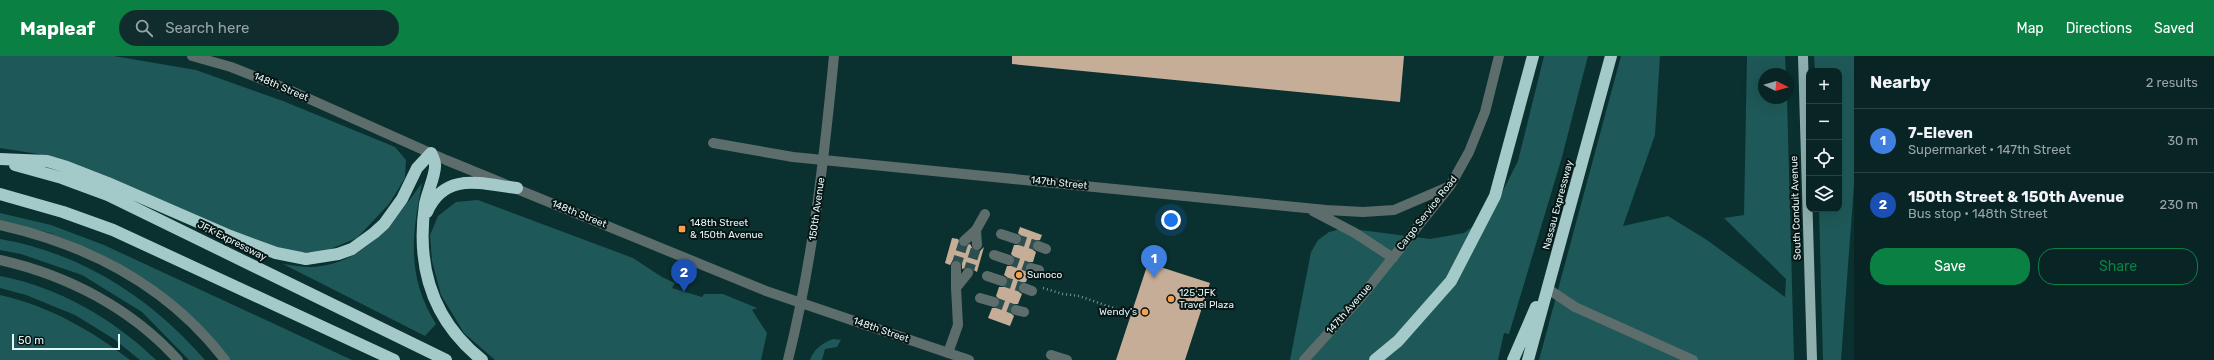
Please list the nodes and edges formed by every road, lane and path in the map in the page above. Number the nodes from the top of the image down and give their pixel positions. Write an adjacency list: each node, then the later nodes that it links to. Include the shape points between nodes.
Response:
1 (192, 56): 8 (street, 148th Street, via 231,67 287,89)
2 (834, 56): 10 (street, 150th Avenue)
3 (1499, 56): 12 (street, Cargo Service Road, via 1485,112 1469,152)
4 (1533, 56): 51 (highway, via 1495,196 1461,262 1445,287 1398,341)
5 (1611, 56): 28 (highway, Nassau Expressway)
6 (1803, 56): 55 (main road, South Conduit Avenue)
7 (713, 144): 10 (street, 147th Street)
8 (431, 153): 9 (highway, via 417,168 409,188 393,212 374,233 352,249 306,259 276,253 230,236 67,167 47,161); 13 (street, 148th Street); 18 (highway, via 435,166)
9 (0, 159)
10 (824, 161): 15 (street, 147th Street); 38 (street, 150th Avenue)
11 (0, 162): 45 (highway, JFK Expressway, via 62,178 108,195)
12 (1450, 186): 15 (street, via 1394,210 1363,212); 25 (street, Cargo Service Road)
13 (517, 188): 18 (highway, via 473,183 451,186 434,199); 38 (street, 148th Street, via 766,291)
14 (4, 196): 44 (highway, via 69,214 113,230)
15 (1308, 208): 25 (street, 147th Street, via 1355,233)
16 (985, 214): 19 (street)
17 (0, 225): 43 (street, via 56,240 122,270 174,306)
18 (422, 227): 46 (highway, via 424,263 428,282 438,306 458,337)
19 (976, 230): 22 (street); 23 (street)
20 (1001, 234): 21 (street)
21 (1016, 239)
22 (964, 241)
23 (977, 245)
24 (994, 255): 27 (street)
25 (1392, 258): 50 (street, 147th Avenue, via 1362,296)
26 (0, 260): 42 (street, via 44,272 106,302 135,321 166,346)
27 (1009, 260)
28 (1555, 264): 35 (highway, Nassau Expressway); 52 (highway)
29 (956, 266): 33 (street)
30 (968, 273): 33 (street)
31 (987, 276): 32 (street)
32 (1002, 281)
33 (956, 288): 40 (street, via 958,325)
34 (1032, 289): 39 (path, via 1079,296)
35 (1548, 289): 53 (highway, Nassau Expressway); 54 (street, via 1575,306)
36 (980, 298): 37 (street)
37 (994, 302)
38 (801, 303): 40 (street, 148th Street); 47 (street, 150th Avenue)
39 (1131, 314)
40 (948, 353): 48 (street, 148th Street)
41 (1051, 355): 49 (street)
42 (178, 360)
43 (225, 360)
44 (394, 360)
45 (446, 360)
46 (482, 360)
47 (788, 360)
48 (970, 360)
49 (1066, 360)
50 (1304, 360)
51 (1375, 360)
52 (1513, 360)
53 (1528, 360)
54 (1694, 360)
55 (1812, 360)

